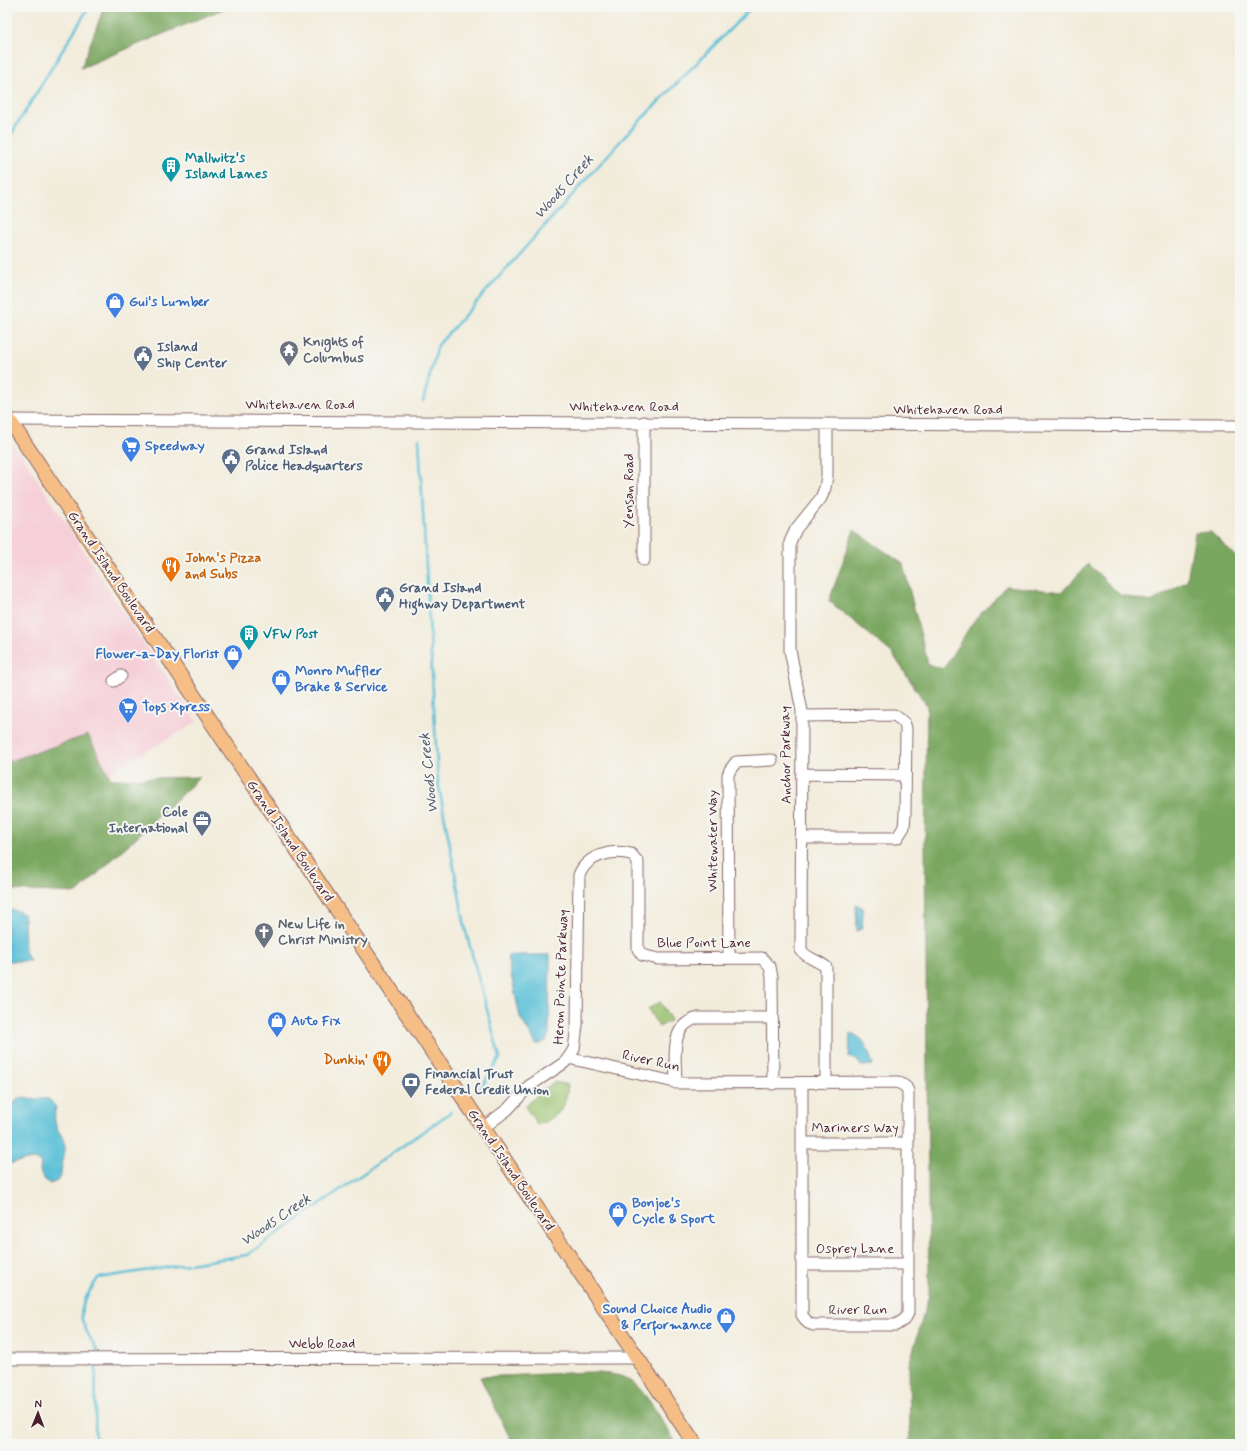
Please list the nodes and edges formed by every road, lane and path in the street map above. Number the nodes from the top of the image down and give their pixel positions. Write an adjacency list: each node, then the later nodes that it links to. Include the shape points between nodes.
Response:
1 (8, 419): 2 (street, Whitehaven Road); 19 (main road, Grand Island Boulevard)
2 (644, 422): 3 (street, Whitehaven Road); 5 (street, Yensan Road)
3 (827, 424): 4 (street, Whitehaven Road); 6 (street, Anchor Parkway, via 825,488 821,498 796,530 790,542 790,650)
4 (1240, 426)
5 (644, 560)
6 (802, 716): 8 (street, Anchor Parkway); 9 (street, via 894,715 904,722 906,728)
7 (772, 760): 12 (street, Whitewater Way, via 736,762 728,775)
8 (802, 774): 9 (street); 10 (street, Anchor Parkway)
9 (905, 775): 10 (street, via 904,827 897,838)
10 (802, 838): 16 (street, Anchor Parkway, via 801,950 804,955 826,967)
11 (613, 852): 12 (street, Blue Point Lane, via 632,854 638,862 638,948 642,955 658,959); 14 (street, Heron Pointe Parkway, via 588,863 579,875 577,1025 574,1049)
12 (729, 958): 13 (street, Blue Point Lane, via 762,958 767,963 772,977)
13 (772, 1018): 15 (street, via 698,1018 687,1022 676,1038); 17 (street, Blue Point Lane)
14 (568, 1058): 15 (street, River Run); 19 (street, Heron Pointe Parkway, via 529,1086 508,1109)
15 (676, 1083): 17 (street, River Run)
16 (826, 1083): 18 (street, River Run); 21 (street, River Run, via 898,1082 906,1087)
17 (773, 1084): 18 (street, River Run)
18 (802, 1084): 20 (street, River Run)
19 (483, 1128): 24 (main road, Grand Island Boulevard)
20 (802, 1143): 21 (street, Mariners Way); 22 (street, River Run)
21 (908, 1143): 23 (street, River Run)
22 (802, 1264): 23 (street, Osprey Lane); 23 (street, River Run, via 802,1315 808,1323 896,1325 908,1313)
23 (908, 1264)
24 (637, 1358): 25 (street, Webb Road); 26 (main road, Grand Island Boulevard)
25 (7, 1359)
26 (695, 1444)

